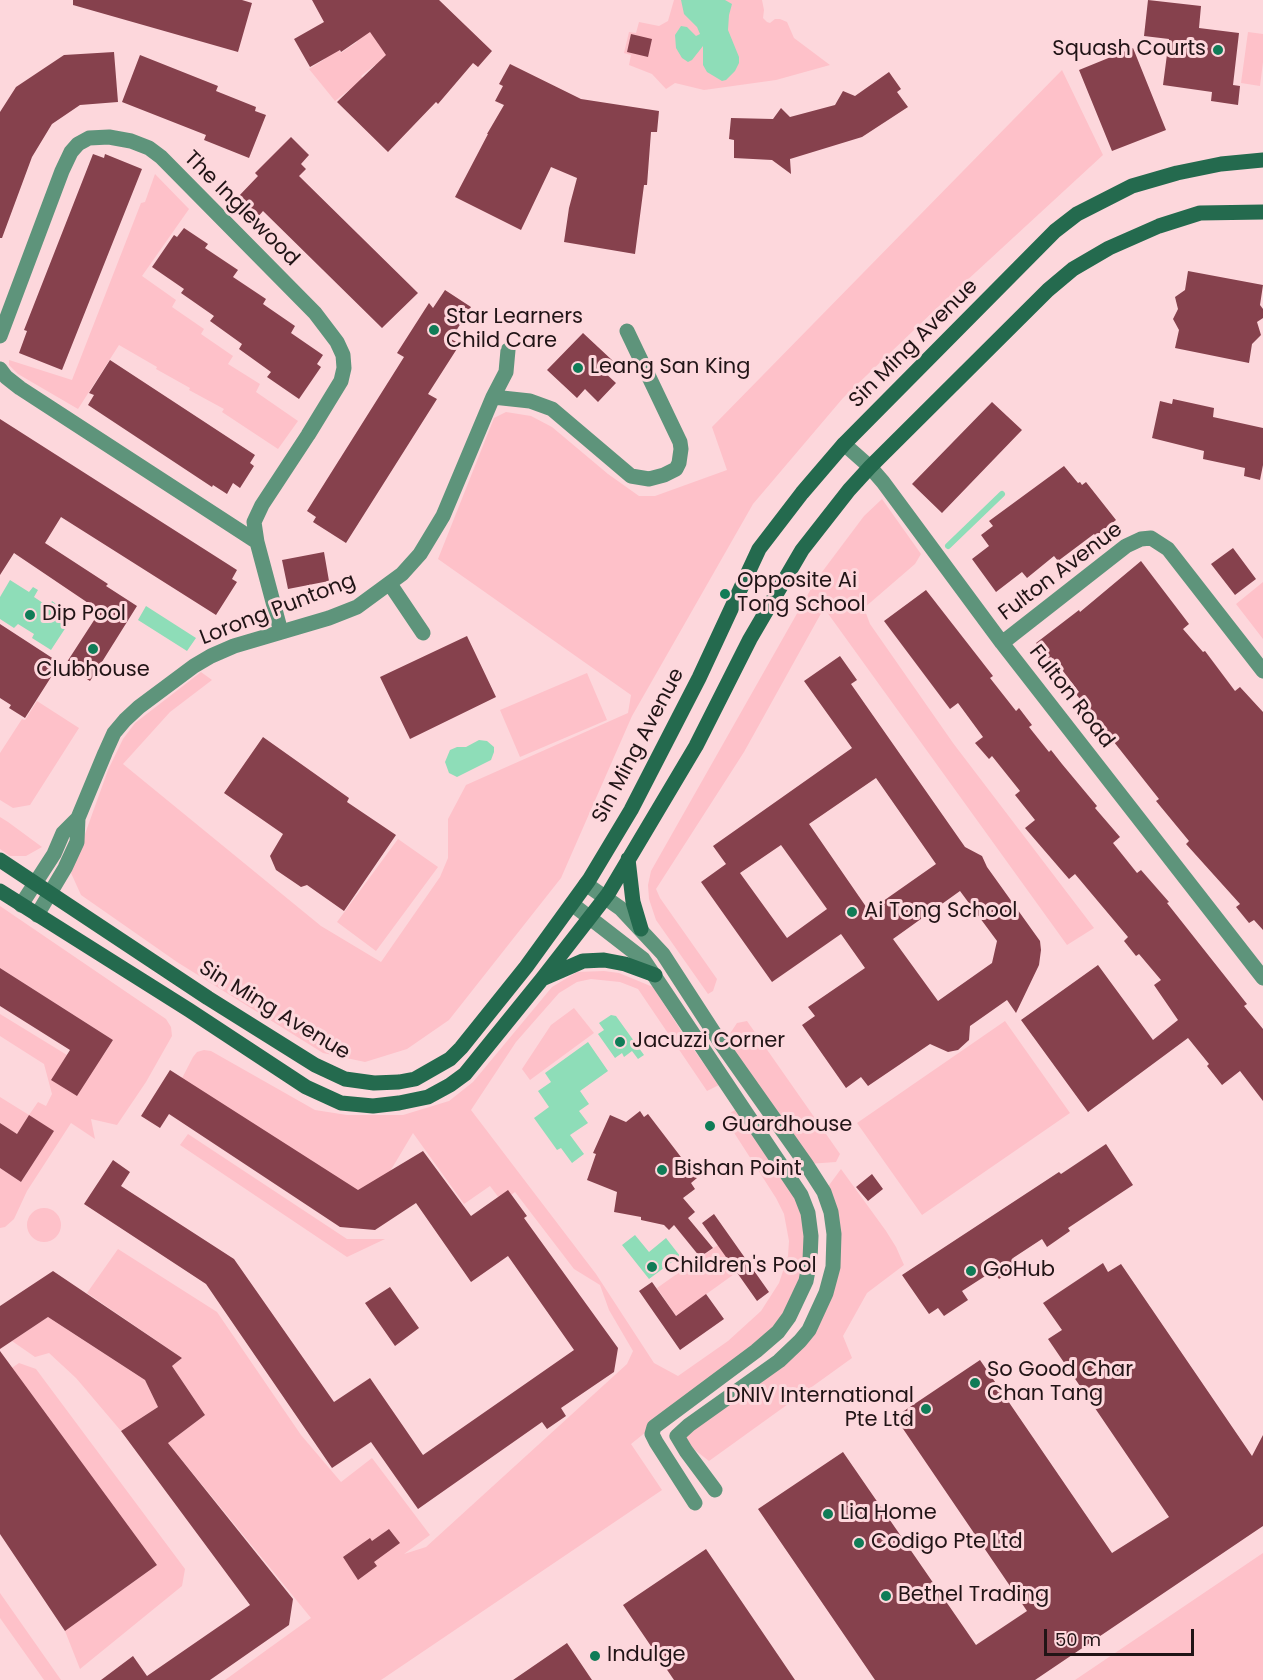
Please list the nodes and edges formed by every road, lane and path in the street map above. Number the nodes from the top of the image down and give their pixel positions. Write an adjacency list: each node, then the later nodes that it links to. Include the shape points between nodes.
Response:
1 (1263, 160): 8 (main road, Sin Ming Avenue, via 1221,164 1132,186 1077,214 1055,231)
2 (1263, 212): 9 (main road, Sin Ming Avenue, via 1200,213 1108,248 1073,269)
3 (627, 331): 7 (street, via 680,441 679,463 664,475 631,476 552,409 530,401)
4 (0, 336): 10 (street, The Inglewood, via 71,152 89,138 120,139 149,148 315,313 343,355 338,387 257,514)
5 (508, 350): 7 (street, Lorong Puntong, via 506,372)
6 (0, 369): 10 (street, via 20,388)
7 (493, 397): 11 (street, Lorong Puntong, via 432,537)
8 (844, 444): 9 (street, Fulton Road); 20 (main road, Sin Ming Avenue, via 759,549 631,810)
9 (870, 467): 14 (street, Fulton Road); 17 (main road, Sin Ming Avenue, via 802,550 750,639 696,746)
10 (257, 542): 12 (street, The Inglewood)
11 (390, 584): 12 (street, Lorong Puntong, via 357,607); 13 (street)
12 (281, 632): 16 (street, Lorong Puntong, via 211,656 125,720 114,733)
13 (423, 633)
14 (1002, 643): 15 (street, Fulton Avenue, via 1126,546 1146,538 1168,549); 30 (street, Fulton Road)
15 (1263, 670)
16 (78, 818): 19 (street, Lorong Puntong, via 63,833); 22 (street, Lorong Puntong, via 77,843)
17 (628, 859): 23 (main road, Sin Ming Avenue); 28 (main road)
18 (0, 860): 19 (main road, Sin Ming Avenue)
19 (35, 882): 22 (main road, Sin Ming Avenue); 25 (street, Lorong Puntong)
20 (586, 884): 23 (street); 24 (main road, Sin Ming Avenue)
21 (0, 891): 25 (main road, Sin Ming Avenue)
22 (51, 893): 24 (main road, Sin Ming Avenue, via 315,1065 345,1079 374,1083 415,1079 450,1059); 26 (street, Lorong Puntong)
23 (605, 897): 27 (main road, Sin Ming Avenue); 28 (street)
24 (572, 904): 27 (street)
25 (21, 905): 26 (main road, Sin Ming Avenue)
26 (37, 915): 31 (main road, Sin Ming Avenue, via 306,1087 341,1103 399,1103 428,1097 450,1085 465,1074)
27 (590, 917): 29 (street, via 643,959); 31 (main road, Sin Ming Avenue)
28 (641, 929): 33 (street, via 663,954 824,1192 834,1234 833,1267 816,1319)
29 (655, 975): 31 (main road, via 604,960 583,962); 32 (street, via 801,1195 812,1236 810,1260 806,1281)
30 (1263, 978)
31 (542, 979)
32 (789, 1317): 33 (street, via 780,1332 781,1339 790,1346); 35 (street, via 756,1351 654,1427 656,1442)
33 (800, 1341): 34 (street, via 677,1436)
34 (715, 1490)
35 (695, 1503)

